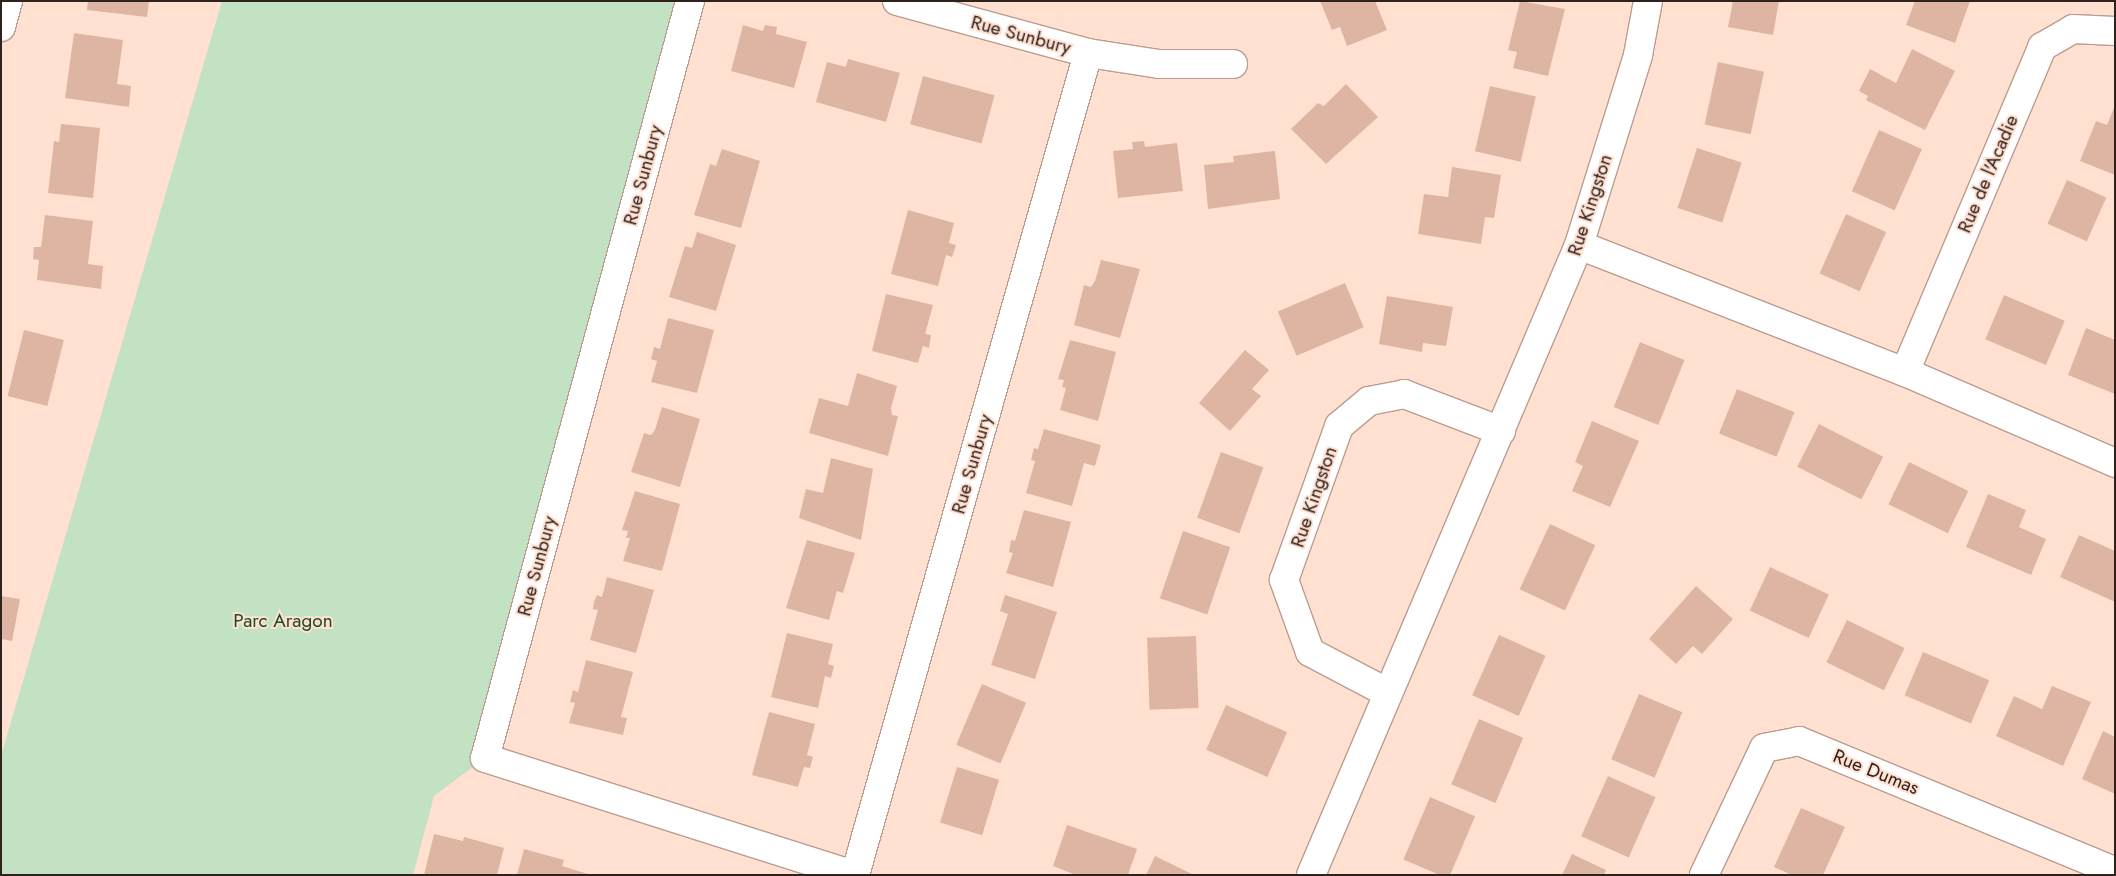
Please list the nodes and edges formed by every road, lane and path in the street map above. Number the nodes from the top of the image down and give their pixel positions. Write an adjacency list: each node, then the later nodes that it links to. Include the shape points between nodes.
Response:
1 (8, 1): 5 (street)
2 (690, 1): 15 (street, Rue Sunbury, via 486,758)
3 (897, 1): 7 (street, Rue Sunbury)
4 (1648, 1): 9 (street, Rue Kingston, via 1638,55)
5 (1, 27)
6 (2115, 31): 10 (street, Rue de l'Acadie, via 2074,29 2042,47)
7 (1088, 53): 8 (street, Rue Sunbury, via 1158,64); 15 (street, Rue Sunbury)
8 (1233, 64)
9 (1579, 246): 10 (street); 11 (street, Rue Kingston)
10 (1905, 372): 12 (street)
11 (1501, 430): 13 (street, Rue Kingston); 13 (street, Rue Kingston, via 1404,394 1369,401 1339,426 1284,580 1310,652)
12 (2115, 463)
13 (1388, 693): 16 (street, Rue Kingston)
14 (2115, 871): 17 (street, Rue Dumas, via 1799,741 1764,748)
15 (855, 875)
16 (1311, 875)
17 (1704, 875)

